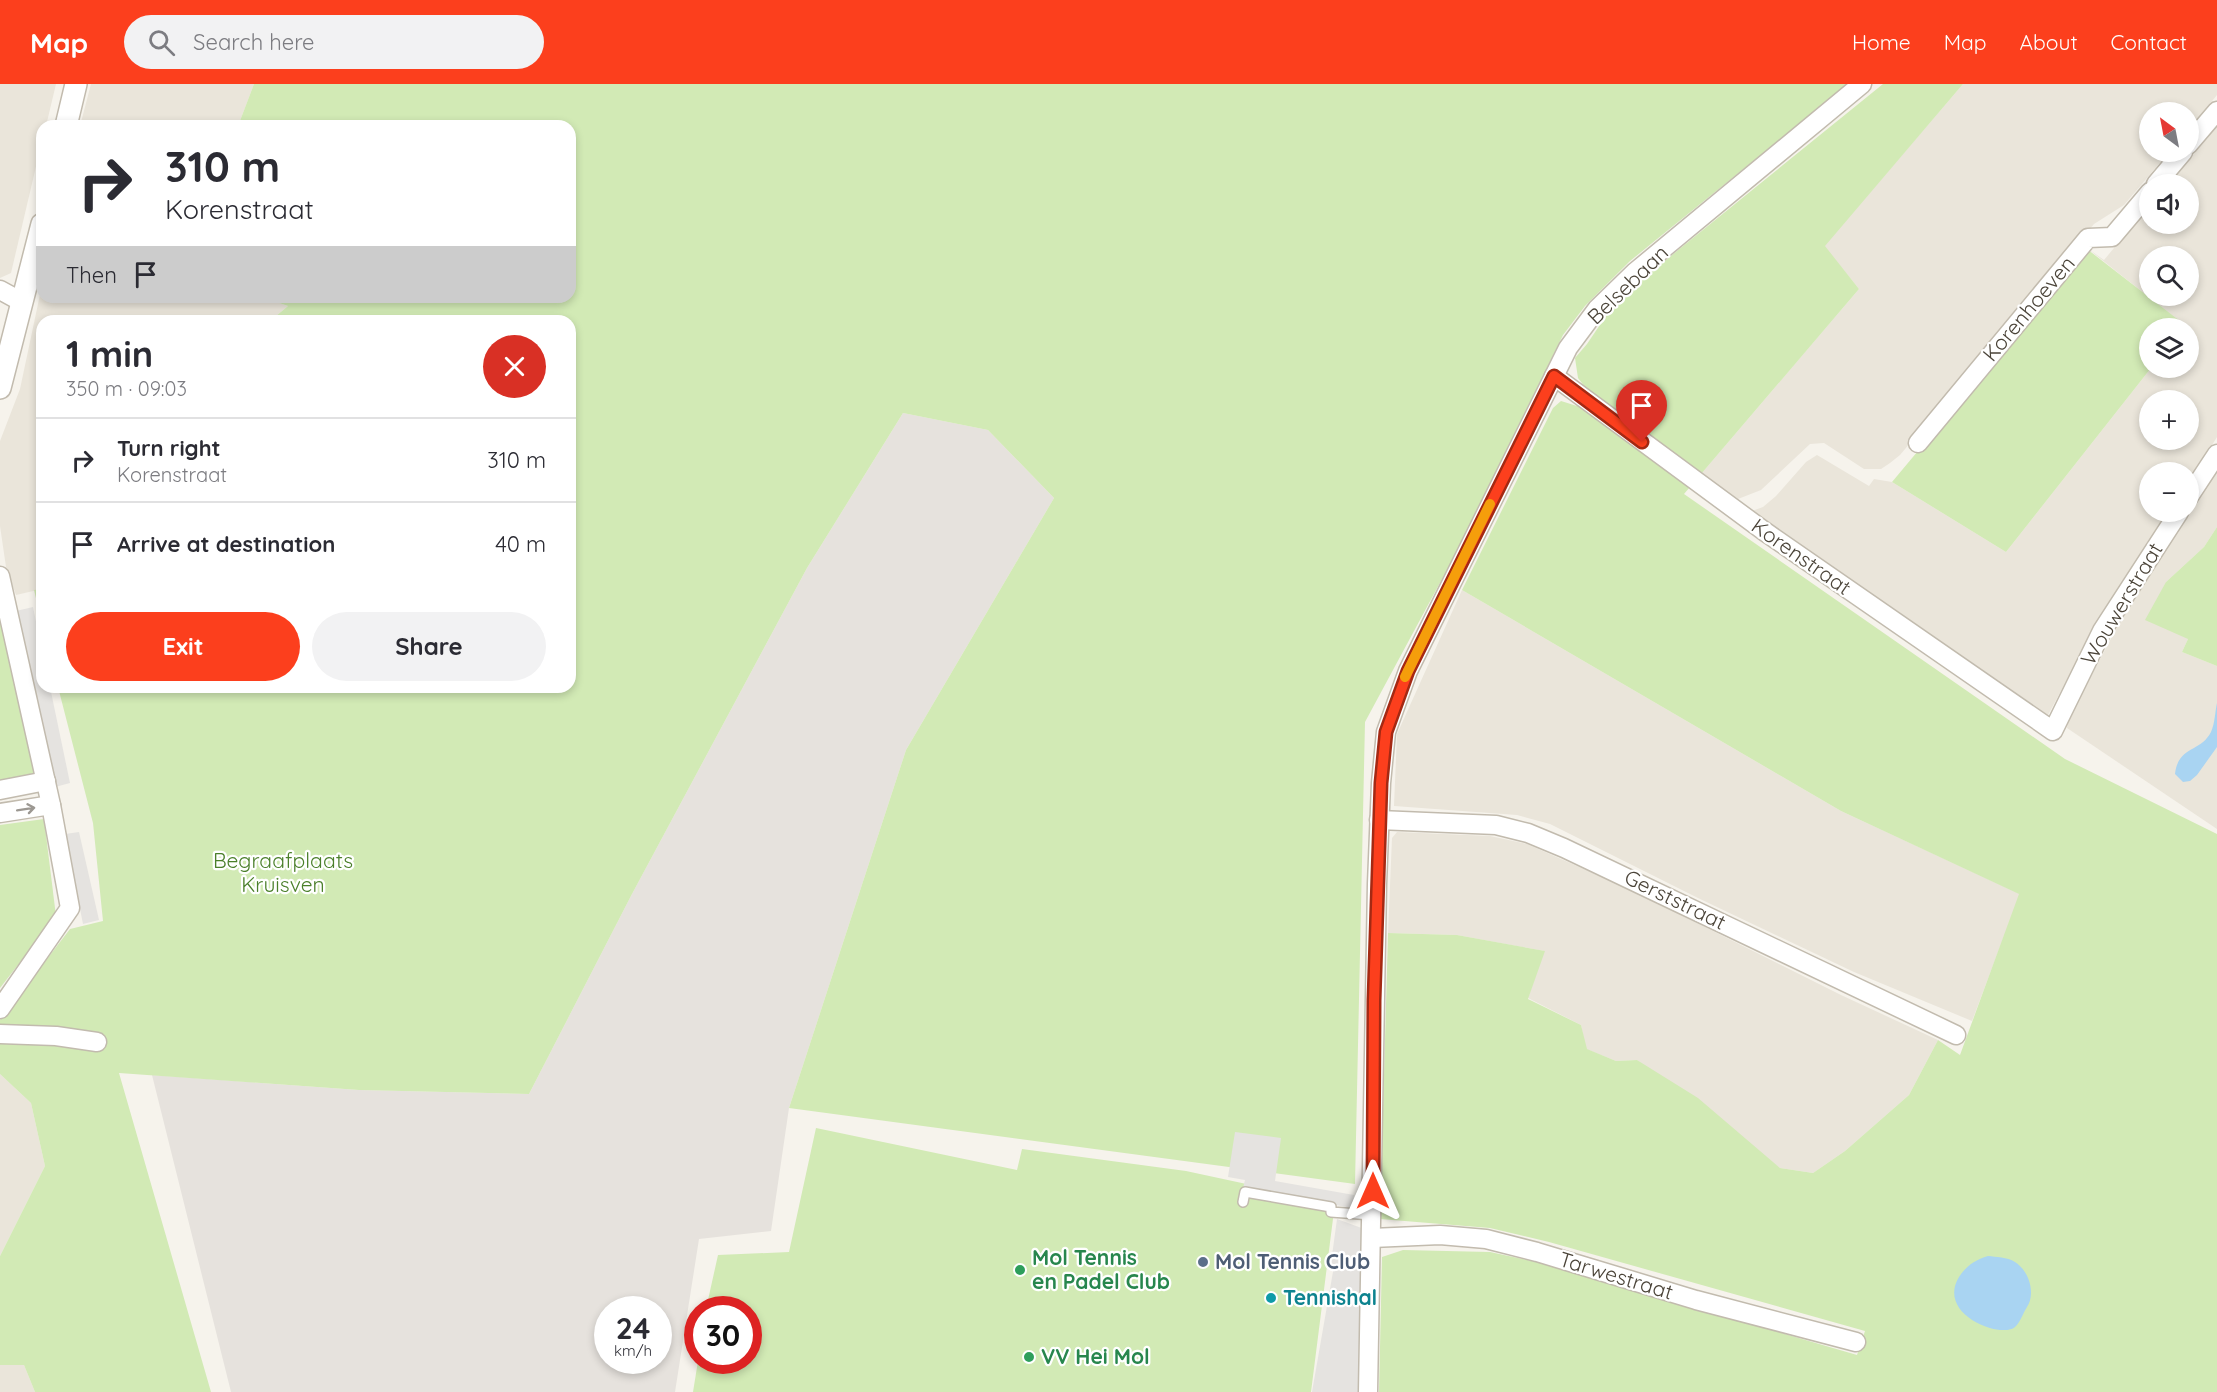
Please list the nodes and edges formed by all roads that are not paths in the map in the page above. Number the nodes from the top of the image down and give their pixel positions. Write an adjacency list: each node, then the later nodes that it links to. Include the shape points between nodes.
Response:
1 (76, 84): 4 (street)
2 (1862, 84): 12 (street, Belsebaan, via 1620,287 1574,340)
3 (2217, 111): 5 (street)
4 (67, 120)
5 (2199, 132)
6 (2175, 162): 7 (street)
7 (2164, 174)
8 (2139, 205): 14 (street, Korenhoeven, via 2112,237 2088,238)
9 (36, 247): 11 (street)
10 (0, 290): 11 (street)
11 (22, 302): 13 (street)
12 (1554, 376): 19 (street, Korenstraat, via 1764,531); 24 (street, Belsebaan, via 1408,671 1386,732)
13 (0, 388)
14 (1918, 443)
15 (2217, 454): 16 (street)
16 (2199, 481)
17 (2173, 522): 19 (street, Wouwerstraat, via 2102,631)
18 (0, 576): 20 (street)
19 (2052, 731)
20 (46, 781): 21 (street); 22 (street)
21 (0, 790)
22 (51, 805): 23 (street, one-way to 22); 25 (street, via 70,908)
23 (0, 813)
24 (1379, 820): 27 (street, Gerststraat, via 1496,825 1528,833); 30 (street, Belsebaan)
25 (0, 1009)
26 (0, 1034): 28 (street)
27 (1956, 1035)
28 (97, 1042)
29 (1243, 1202): 30 (lane, via 1245,1192 1331,1207 1331,1212)
30 (1372, 1215): 31 (street, Belsebaan)
31 (1372, 1239): 32 (street, Tarwestraat, via 1440,1234 1486,1239); 33 (street, Belsebaan)
32 (1856, 1342)
33 (1368, 1392)

